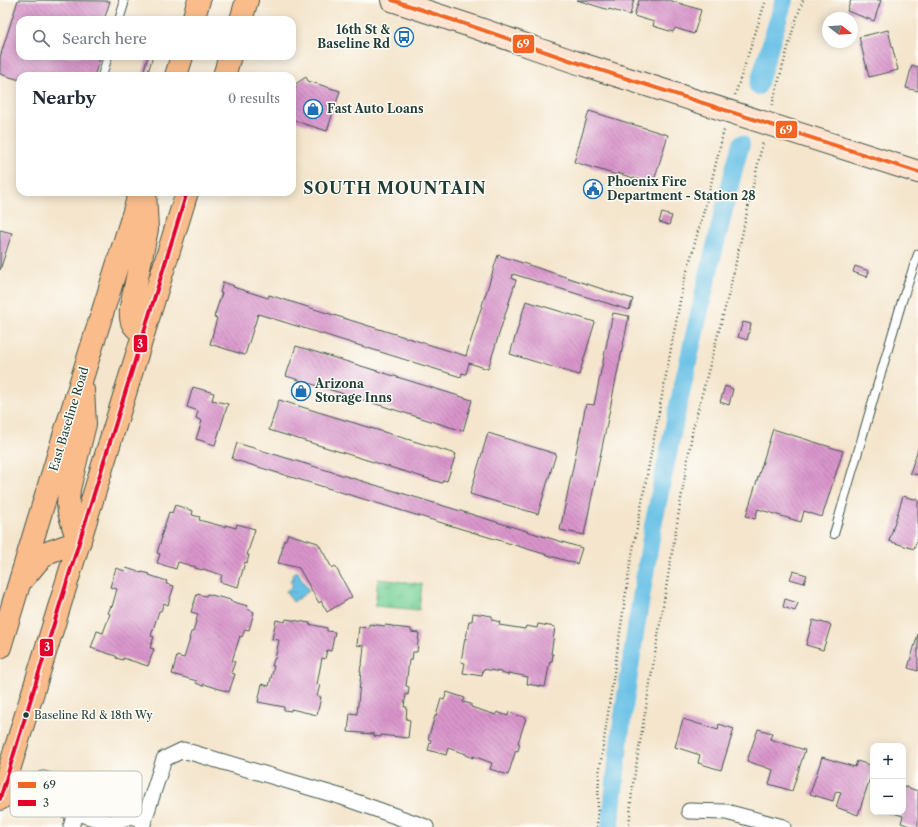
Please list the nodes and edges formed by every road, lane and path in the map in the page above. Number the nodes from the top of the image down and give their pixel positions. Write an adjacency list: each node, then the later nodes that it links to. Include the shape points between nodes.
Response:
1 (124, 0): 7 (lane)
2 (200, 0): 8 (main road)
3 (247, 0): 9 (main road)
4 (392, 0): 20 (main road, via 575,62)
5 (766, 0): 16 (path)
6 (803, 0): 17 (path)
7 (120, 16)
8 (194, 16)
9 (242, 16)
10 (107, 60): 13 (lane)
11 (181, 60): 14 (main road)
12 (229, 60): 15 (main road)
13 (103, 72)
14 (177, 72)
15 (225, 72)
16 (738, 86)
17 (774, 97)
18 (722, 138): 39 (path, via 683,285 630,565 599,774)
19 (761, 149): 40 (path, via 729,293 694,428 632,790)
20 (918, 172)
21 (139, 196): 26 (main road, East Baseline Road)
22 (145, 196): 25 (main road, via 147,228 131,307 132,325)
23 (186, 196): 25 (main road)
24 (918, 254): 27 (lane, via 900,307)
25 (143, 333): 28 (main road)
26 (82, 379): 28 (main road, via 85,424 69,489 68,504 74,529); 29 (main road, East Baseline Road)
27 (834, 534)
28 (80, 541): 29 (main road, via 49,552); 31 (main road)
29 (19, 584): 30 (main road, East Baseline Road)
30 (0, 647)
31 (2, 786)
32 (688, 811): 41 (street, via 726,812)
33 (142, 813): 38 (street, via 164,758 183,750 342,797)
34 (74, 817): 37 (street)
35 (90, 817): 36 (street, via 111,824)
36 (139, 821)
37 (71, 827)
38 (426, 827)
39 (597, 827)
40 (629, 827)
41 (783, 827)

